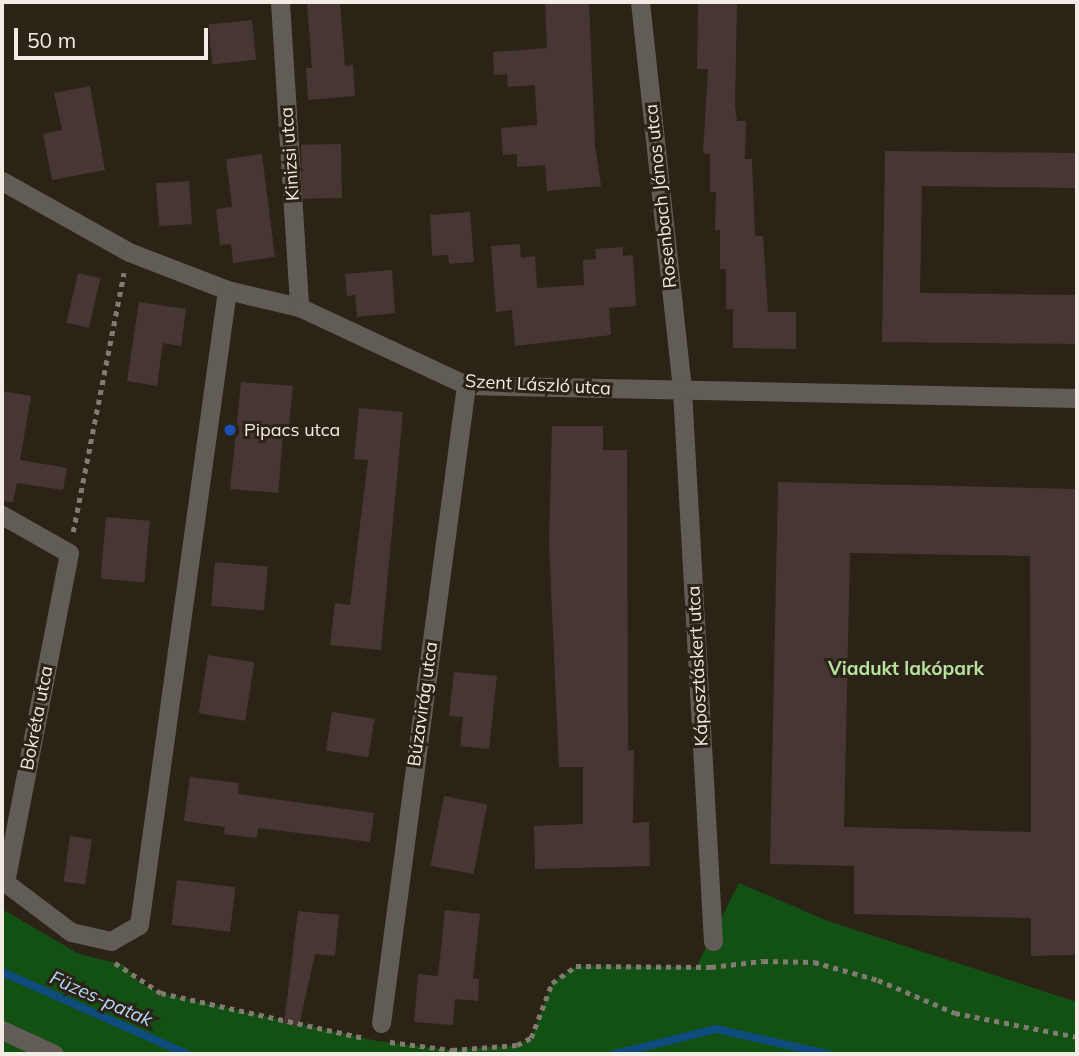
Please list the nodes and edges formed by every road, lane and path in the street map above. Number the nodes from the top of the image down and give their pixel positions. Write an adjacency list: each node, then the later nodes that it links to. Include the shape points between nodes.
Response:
1 (280, 2): 6 (street, Kinizsi utca)
2 (640, 2): 8 (street, Rosenbach János utca)
3 (2, 181): 4 (street, Szent László utca)
4 (129, 252): 5 (street, Szent László utca); 11 (path)
5 (227, 290): 6 (street, Szent László utca); 12 (street, via 139,925 111,941 71,932)
6 (299, 307): 7 (street, Szent László utca)
7 (466, 385): 8 (street, Szent László utca); 15 (street, Búzavirág utca)
8 (682, 390): 9 (street, Szent László utca); 13 (street, Káposztáskert utca)
9 (1077, 398)
10 (2, 515): 11 (street)
11 (69, 553): 12 (street, Bokréta utca)
12 (4, 881)
13 (713, 941)
14 (101, 960): 17 (path, via 124,965 139,983 161,992 377,1041 452,1050 517,1045 531,1038 552,984 576,966 711,967 763,961 814,961 878,980 955,1013)
15 (380, 1023)
16 (2, 1030): 18 (street)
17 (1077, 1037)
18 (54, 1054)

